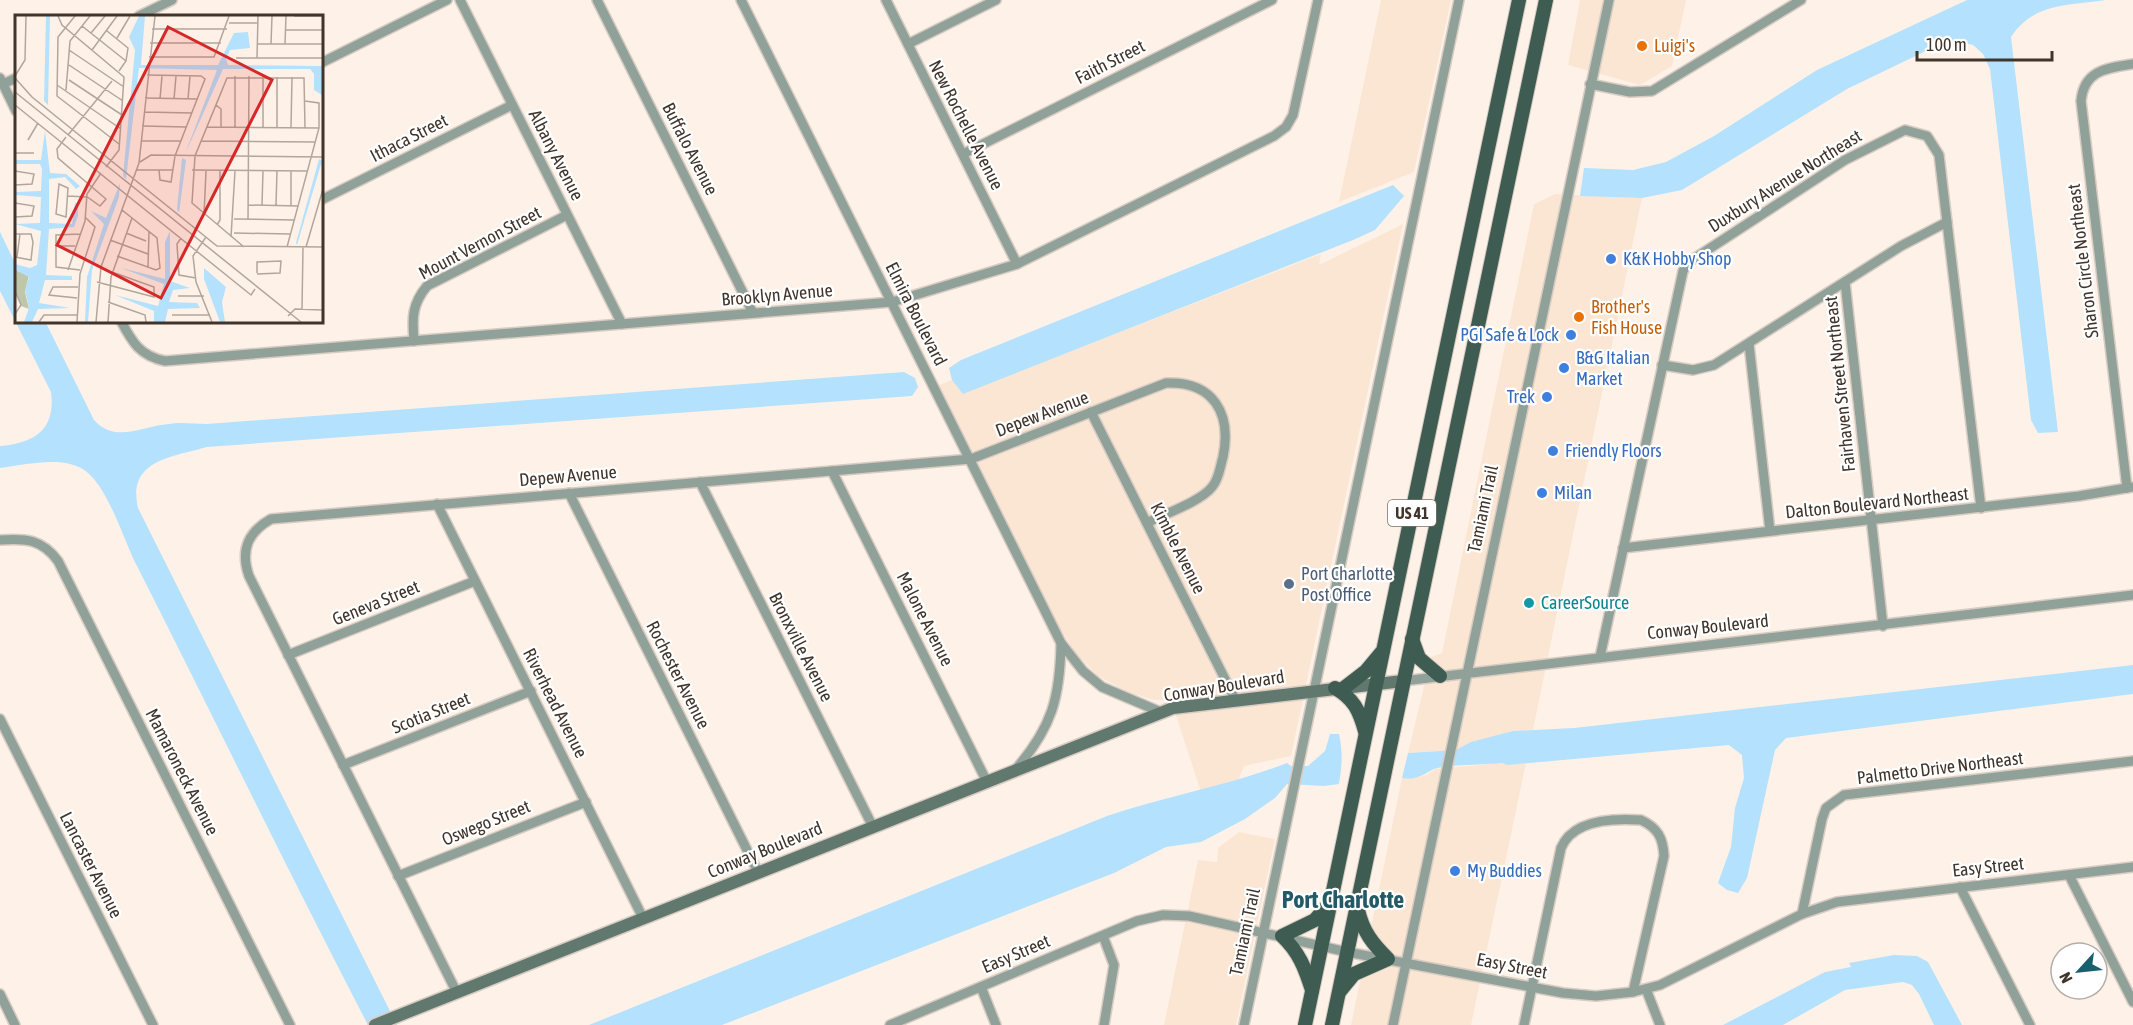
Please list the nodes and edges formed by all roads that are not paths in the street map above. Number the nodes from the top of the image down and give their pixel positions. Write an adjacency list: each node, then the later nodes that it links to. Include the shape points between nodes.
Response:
1 (172, 0): 15 (street)
2 (447, 0): 17 (street)
3 (460, 0): 21 (street, Albany Avenue)
4 (597, 0): 30 (street, Buffalo Avenue)
5 (741, 0): 29 (street, Elmira Boulevard)
6 (885, 0): 16 (street, New Rochelle Avenue)
7 (996, 0): 16 (street)
8 (1272, 0): 23 (street, Faith Street)
9 (1318, 0): 27 (street, Brooklyn Avenue, via 1293,115 1286,127)
10 (1459, 0): 62 (street, Tamiami Trail)
11 (1519, 0): 54 (main road, US 41)
12 (1546, 0): 52 (main road, US 41)
13 (1609, 0): 20 (street, Tamiami Trail)
14 (1801, 0): 20 (street, via 1652,91 1630,92)
15 (141, 15)
16 (908, 44): 23 (street, New Rochelle Avenue)
17 (322, 62)
18 (2133, 64): 40 (street, Sharon Circle Northeast, via 2096,72 2087,80 2081,101)
19 (2, 81): 22 (street)
20 (1590, 84): 57 (street, Tamiami Trail)
21 (512, 105): 24 (street, Ithaca Street); 25 (street, Albany Avenue)
22 (15, 109)
23 (963, 154): 27 (street, New Rochelle Avenue)
24 (322, 200)
25 (567, 215): 32 (street, Albany Avenue); 33 (street, Mount Vernon Street, via 427,286 413,310)
26 (1947, 222): 28 (street); 35 (street, Duxbury Avenue Northeast, via 1939,155 1934,145 1916,131 1894,134 1845,160 1689,262 1679,281); 43 (street, Duxbury Avenue Northeast)
27 (1017, 264): 29 (street, Brooklyn Avenue)
28 (1845, 282): 34 (street); 44 (street, Fairhaven Street Northeast)
29 (892, 302): 30 (street, Brooklyn Avenue); 37 (street, Elmira Boulevard)
30 (753, 313): 32 (street, Brooklyn Avenue)
31 (123, 322): 33 (street, Brooklyn Avenue, via 139,350 165,361)
32 (622, 324): 33 (street, Brooklyn Avenue)
33 (414, 341)
34 (1749, 344): 35 (street, via 1704,369); 46 (street)
35 (1662, 365): 48 (street, Duxbury Avenue Northeast)
36 (1091, 412): 37 (street, Depew Avenue); 45 (street, Kimble Avenue); 45 (street, Depew Avenue, via 1166,383 1180,383 1207,393 1223,416 1225,444 1212,488)
37 (971, 459): 38 (street, Depew Avenue); 53 (street, Elmira Boulevard)
38 (832, 471): 39 (street, Depew Avenue); 71 (street, Malone Avenue)
39 (700, 482): 41 (street, Depew Avenue); 73 (street, Bronxville Avenue)
40 (2130, 488): 43 (street, Dalton Boulevard Northeast)
41 (569, 493): 42 (street, Depew Avenue); 75 (street, Rochester Avenue)
42 (437, 504): 49 (street, Riverhead Avenue); 55 (street, Depew Avenue, via 271,519 258,526 249,537 245,565)
43 (1981, 508): 44 (street, Dalton Boulevard Northeast)
44 (1871, 520): 46 (street, Dalton Boulevard Northeast); 51 (street, Fairhaven Street Northeast)
45 (1146, 523): 64 (street, Kimble Avenue)
46 (1770, 531): 48 (street, Dalton Boulevard Northeast)
47 (0, 540): 101 (street, Mamaroneck Avenue, via 36,541 50,549 58,561)
48 (1623, 548): 56 (street, Duxbury Avenue Northeast)
49 (476, 581): 55 (street, Geneva Street); 63 (street, Riverhead Avenue)
50 (2133, 595): 51 (street, Conway Boulevard)
51 (1883, 626): 56 (street, Conway Boulevard)
52 (1412, 639): 58 (main road, via 1419,658); 59 (main road, US 41)
53 (1061, 643): 65 (street, Elmira Boulevard, via 1102,687); 70 (street, Elmira Boulevard, via 1055,707 1037,742)
54 (1384, 649): 60 (main road, US 41); 61 (main road, via 1366,671)
55 (288, 655): 69 (street, Depew Avenue)
56 (1600, 657): 57 (street, Conway Boulevard)
57 (1467, 673): 58 (street, Conway Boulevard); 89 (street, Tamiami Trail)
58 (1440, 676): 59 (street, Conway Boulevard)
59 (1403, 681): 60 (street, Conway Boulevard); 80 (main road, US 41)
60 (1376, 685): 61 (street, Conway Boulevard); 67 (main road, US 41)
61 (1339, 688): 62 (street, Conway Boulevard); 67 (main road, via 1355,704)
62 (1315, 690): 64 (street, Conway Boulevard); 83 (street, Tamiami Trail)
63 (531, 691): 69 (street, Scotia Street); 72 (street, Riverhead Avenue)
64 (1235, 699): 65 (street, Conway Boulevard)
65 (1163, 712): 70 (street, Conway Boulevard)
66 (0, 719): 100 (street, Lancaster Avenue)
67 (1366, 735): 79 (main road, US 41)
68 (2133, 761): 81 (street, Palmetto Drive Northeast, via 1844,795 1826,808 1822,819)
69 (343, 765): 77 (street, Depew Avenue)
70 (1015, 771): 71 (street, Conway Boulevard)
71 (987, 782): 73 (street, Conway Boulevard)
72 (586, 802): 77 (street, Oswego Street); 82 (street, Riverhead Avenue)
73 (873, 827): 75 (street, Conway Boulevard)
74 (2133, 867): 76 (street, Easy Street)
75 (758, 872): 82 (street, Conway Boulevard)
76 (2069, 875): 78 (street, Easy Street); 98 (street)
77 (398, 876): 94 (street, Depew Avenue)
78 (1960, 887): 81 (street, Easy Street, via 1848,900); 112 (street)
79 (1331, 902): 85 (main road, via 1315,920); 86 (main road, US 41)
80 (1357, 906): 87 (main road, US 41); 88 (main road, via 1371,942)
81 (1802, 914): 92 (street, Easy Street, via 1680,977)
82 (644, 918): 94 (street, Conway Boulevard)
83 (1263, 932): 84 (street, Easy Street, via 1189,916 1163,915); 85 (street, Easy Street); 106 (street, Tamiami Trail)
84 (1103, 936): 90 (street, Easy Street); 105 (street, via 1114,965)
85 (1282, 936): 86 (street, Easy Street); 93 (main road, via 1303,962)
86 (1322, 946): 87 (street, Easy Street); 93 (main road, US 41)
87 (1347, 952): 88 (street, Easy Street); 96 (main road, US 41)
88 (1388, 959): 89 (street, Easy Street); 96 (main road, via 1354,974)
89 (1407, 962): 91 (street, Easy Street); 109 (street, Tamiami Trail)
90 (981, 987): 103 (street, Easy Street); 104 (street)
91 (1531, 987): 95 (street, Easy Street, via 1574,995); 95 (street, via 1561,848 1572,830 1641,820 1659,833 1664,856); 110 (street)
92 (1646, 989): 95 (street, Easy Street); 111 (street)
93 (1312, 991): 107 (main road, US 41)
94 (456, 992): 102 (street, Conway Boulevard)
95 (1634, 992)
96 (1339, 993): 108 (main road, US 41)
97 (0, 994): 99 (street)
98 (2133, 1002)
99 (15, 1025)
100 (153, 1025)
101 (290, 1025)
102 (375, 1025)
103 (890, 1025)
104 (996, 1025)
105 (1104, 1025)
106 (1244, 1025)
107 (1305, 1025)
108 (1332, 1025)
109 (1393, 1025)
110 (1524, 1025)
111 (1660, 1025)
112 (2030, 1025)

